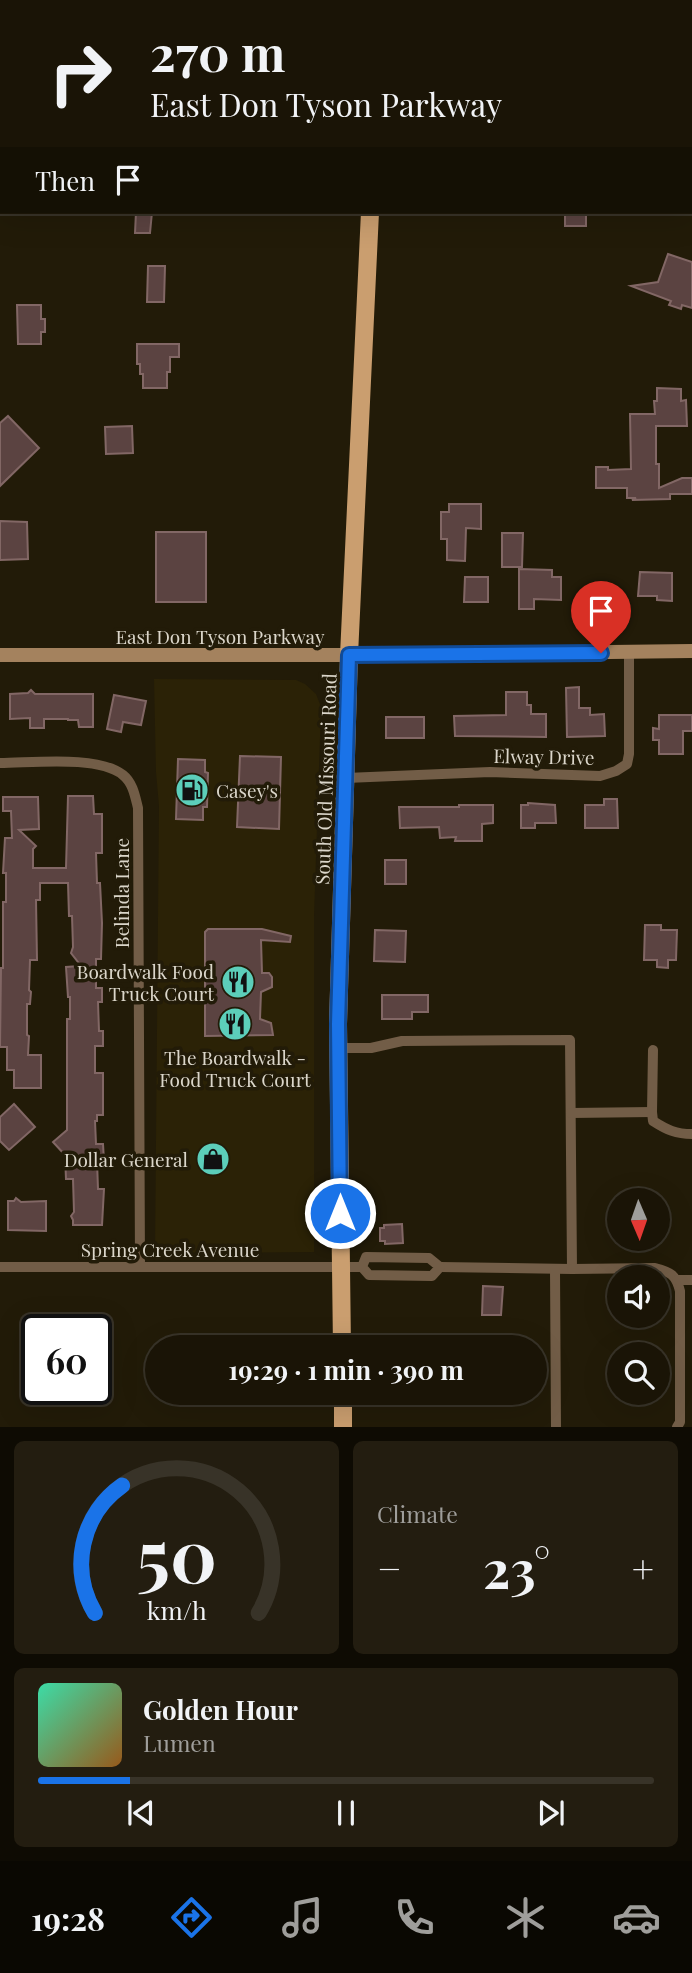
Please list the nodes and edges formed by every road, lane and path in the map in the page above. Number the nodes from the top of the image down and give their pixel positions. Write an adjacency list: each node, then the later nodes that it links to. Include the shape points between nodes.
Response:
1 (370, 214): 5 (main road, South Old Missouri Road)
2 (692, 651): 3 (main road, East Don Tyson Parkway)
3 (628, 653): 5 (main road, East Don Tyson Parkway); 7 (street, Elway Drive, via 629,754 627,764 616,771 600,776 490,772)
4 (0, 655): 5 (main road, East Don Tyson Parkway)
5 (349, 655): 7 (main road, South Old Missouri Road)
6 (0, 763): 13 (street, Belinda Lane, via 93,763 124,776 134,790 138,808)
7 (346, 778): 8 (main road, South Old Missouri Road)
8 (338, 1048): 11 (street, via 371,1048 402,1041 570,1040); 15 (main road, South Old Missouri Road)
9 (653, 1050): 10 (street)
10 (652, 1112): 11 (street); 12 (street, via 653,1121 668,1131)
11 (571, 1113): 18 (street)
12 (692, 1134)
13 (140, 1266): 14 (street, Spring Creek Avenue); 15 (street, Spring Creek Avenue)
14 (0, 1267)
15 (340, 1267): 16 (street, Spring Creek Avenue); 22 (main road, South Old Missouri Road)
16 (362, 1267): 17 (street, via 369,1275 432,1276); 17 (street, via 366,1257 429,1258)
17 (440, 1267): 19 (street)
18 (572, 1269): 19 (street); 20 (street, via 655,1268 668,1271)
19 (555, 1270): 26 (street)
20 (677, 1280): 21 (street); 23 (street)
21 (692, 1280)
22 (342, 1335)
23 (686, 1369): 27 (street)
24 (343, 1405): 25 (main road)
25 (343, 1427)
26 (556, 1427)
27 (677, 1427)

